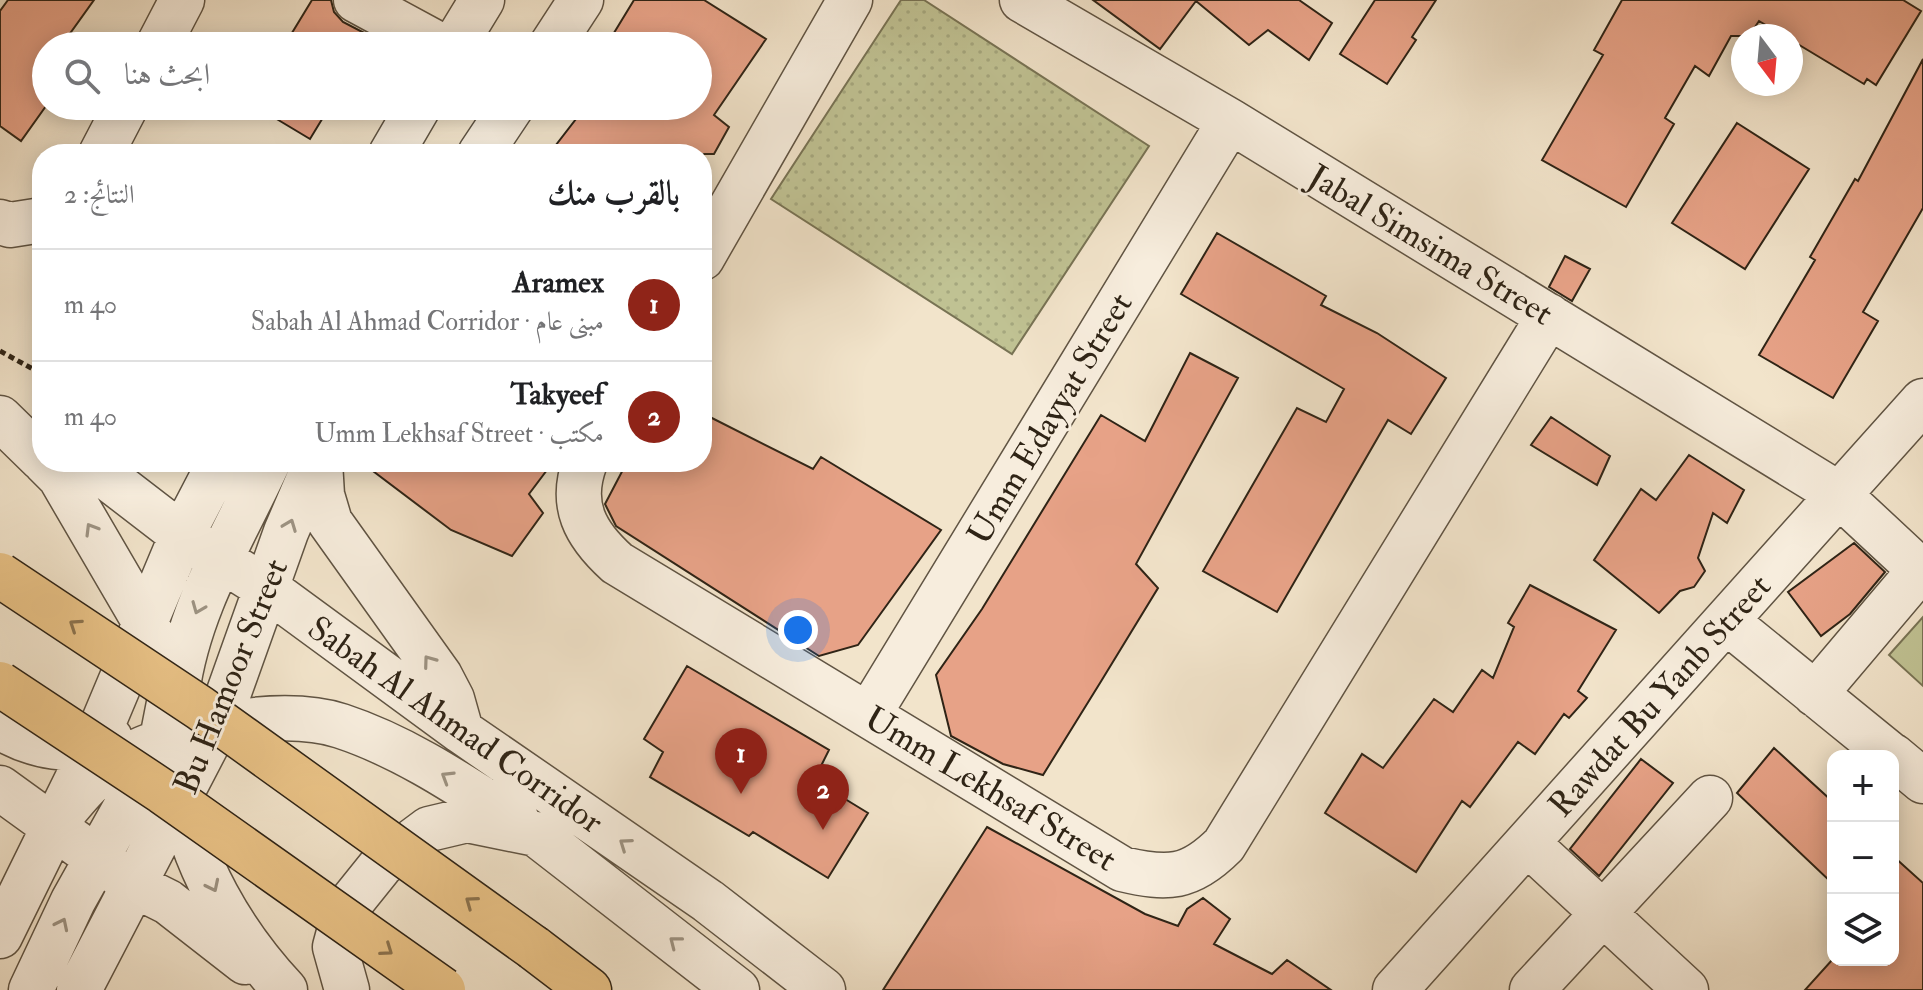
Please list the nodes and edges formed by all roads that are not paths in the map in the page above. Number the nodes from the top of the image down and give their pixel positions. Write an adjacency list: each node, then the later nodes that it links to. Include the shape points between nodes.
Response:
1 (182, 0): 7 (street)
2 (356, 0): 8 (street)
3 (482, 0): 9 (street)
4 (581, 0): 10 (street)
5 (850, 0): 18 (street)
6 (1022, 0): 13 (street, Jabal Simsima Street)
7 (165, 32)
8 (415, 32)
9 (463, 32)
10 (560, 32)
11 (119, 120): 14 (street)
12 (503, 120): 15 (street)
13 (1230, 121): 19 (street, Jabal Simsima Street); 42 (street, Umm Edayyat Street)
14 (106, 144)
15 (487, 144)
16 (0, 222): 17 (street)
17 (32, 222)
18 (712, 241)
19 (1549, 316): 32 (street, Jabal Simsima Street); 42 (street, Umm Lekhsaf Street, via 1224,845 1203,866 1179,875 1122,869)
20 (1923, 401): 32 (street, Rawdat Bu Yanb Street)
21 (0, 407): 23 (street)
22 (0, 418): 24 (street)
23 (32, 427)
24 (32, 449)
25 (55, 472): 39 (street, one-way to 25)
26 (100, 472): 33 (street, Sabah Al Ahmad Corridor)
27 (215, 472): 33 (street)
28 (263, 472): 34 (street)
29 (314, 472): 37 (street, Bu Hamoor Street, one-way to 29)
30 (319, 472): 46 (street, one-way to 30, via 440,676 330,522)
31 (582, 472): 42 (street, Umm Lekhsaf Street, via 577,493 581,521 617,563)
32 (1837, 493): 35 (street, Jabal Simsima Street); 38 (street, Rawdat Bu Yanb Street)
33 (182, 535): 34 (street, Sabah Al Ahmad Corridor); 39 (street)
34 (218, 558): 37 (street, Sabah Al Ahmad Corridor); 43 (street, one-way to 43, via 186,642)
35 (1922, 572): 41 (street)
36 (0, 575): 66 (highway, one-way to 36, bridge, via 200,708)
37 (266, 588): 43 (street); 44 (street, Bu Hamoor Street); 46 (street, Sabah Al Ahmad Corridor)
38 (1726, 621): 41 (street); 56 (street, Rawdat Bu Yanb Street)
39 (146, 622): 43 (street, via 165,657); 47 (street)
40 (0, 684): 65 (highway, one-way to 65, bridge)
41 (1815, 694): 48 (street)
42 (869, 714)
43 (171, 718): 44 (street); 47 (street); 53 (street); 54 (street, via 86,786); 57 (street)
44 (218, 723): 53 (street, Bu Hamoor Street); 55 (street, one-way to 44, via 441,772 339,725 297,719)
45 (0, 727): 47 (street, via 49,746)
46 (461, 731): 68 (street, Sabah Al Ahmad Corridor, one-way to 46, via 708,901)
47 (93, 747): 54 (street)
48 (1885, 750)
49 (1899, 761): 50 (street)
50 (1923, 781)
51 (0, 788): 54 (street)
52 (1710, 798): 59 (street)
53 (181, 800): 58 (street, Bu Hamoor Street); 63 (street, one-way to 63, via 213,887 236,929)
54 (53, 825): 57 (street); 60 (street)
55 (536, 834): 64 (street, via 467,820 429,829 382,864 345,910 335,947); 67 (street, one-way to 55)
56 (1527, 843): 59 (street); 69 (street, Rawdat Bu Yanb Street)
57 (96, 859): 58 (street); 61 (street, one-way to 57)
58 (134, 885): 62 (street, Bu Hamoor Street); 63 (street, via 168,902)
59 (1603, 912): 70 (street); 71 (street)
60 (0, 936)
61 (31, 990)
62 (79, 990)
63 (283, 990)
64 (347, 990)
65 (443, 990)
66 (589, 990)
67 (737, 990)
68 (823, 990)
69 (1395, 990)
70 (1532, 990)
71 (1686, 990)

